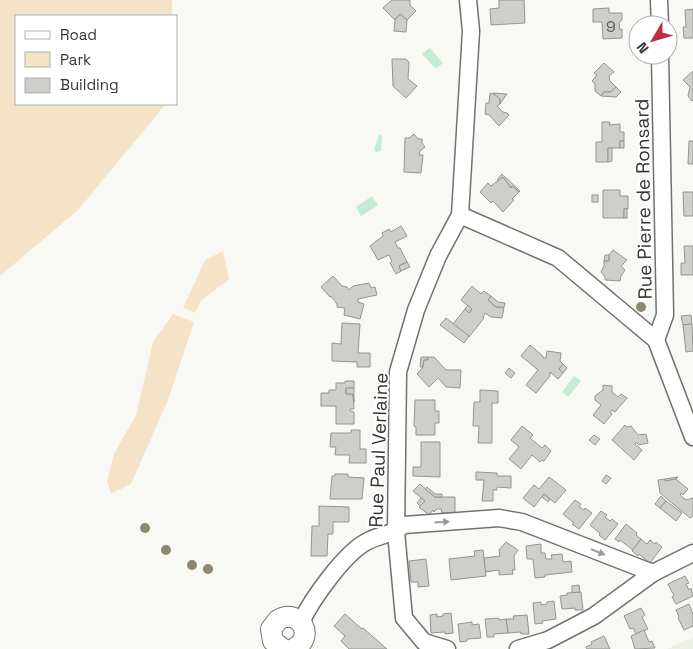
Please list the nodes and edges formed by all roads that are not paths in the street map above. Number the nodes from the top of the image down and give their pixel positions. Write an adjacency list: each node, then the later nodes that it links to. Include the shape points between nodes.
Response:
1 (468, 0): 5 (street, Rue Paul Verlaine, via 471,32)
2 (659, 0): 3 (street)
3 (660, 15)
4 (660, 65): 6 (street, Rue Pierre de Ronsard, via 665,315)
5 (460, 215): 6 (street, via 558,258); 8 (street, Rue Paul Verlaine, via 438,256 416,310 398,372)
6 (656, 340): 7 (street)
7 (693, 437)
8 (396, 532): 10 (street, one-way to 10, via 404,525 499,518 522,522); 11 (street, via 368,541 353,550); 12 (street, Rue Paul Verlaine, via 404,618 424,642)
9 (693, 553): 10 (street)
10 (653, 574): 13 (street, via 594,616 548,640)
11 (291, 640)
12 (447, 649)
13 (518, 649)

